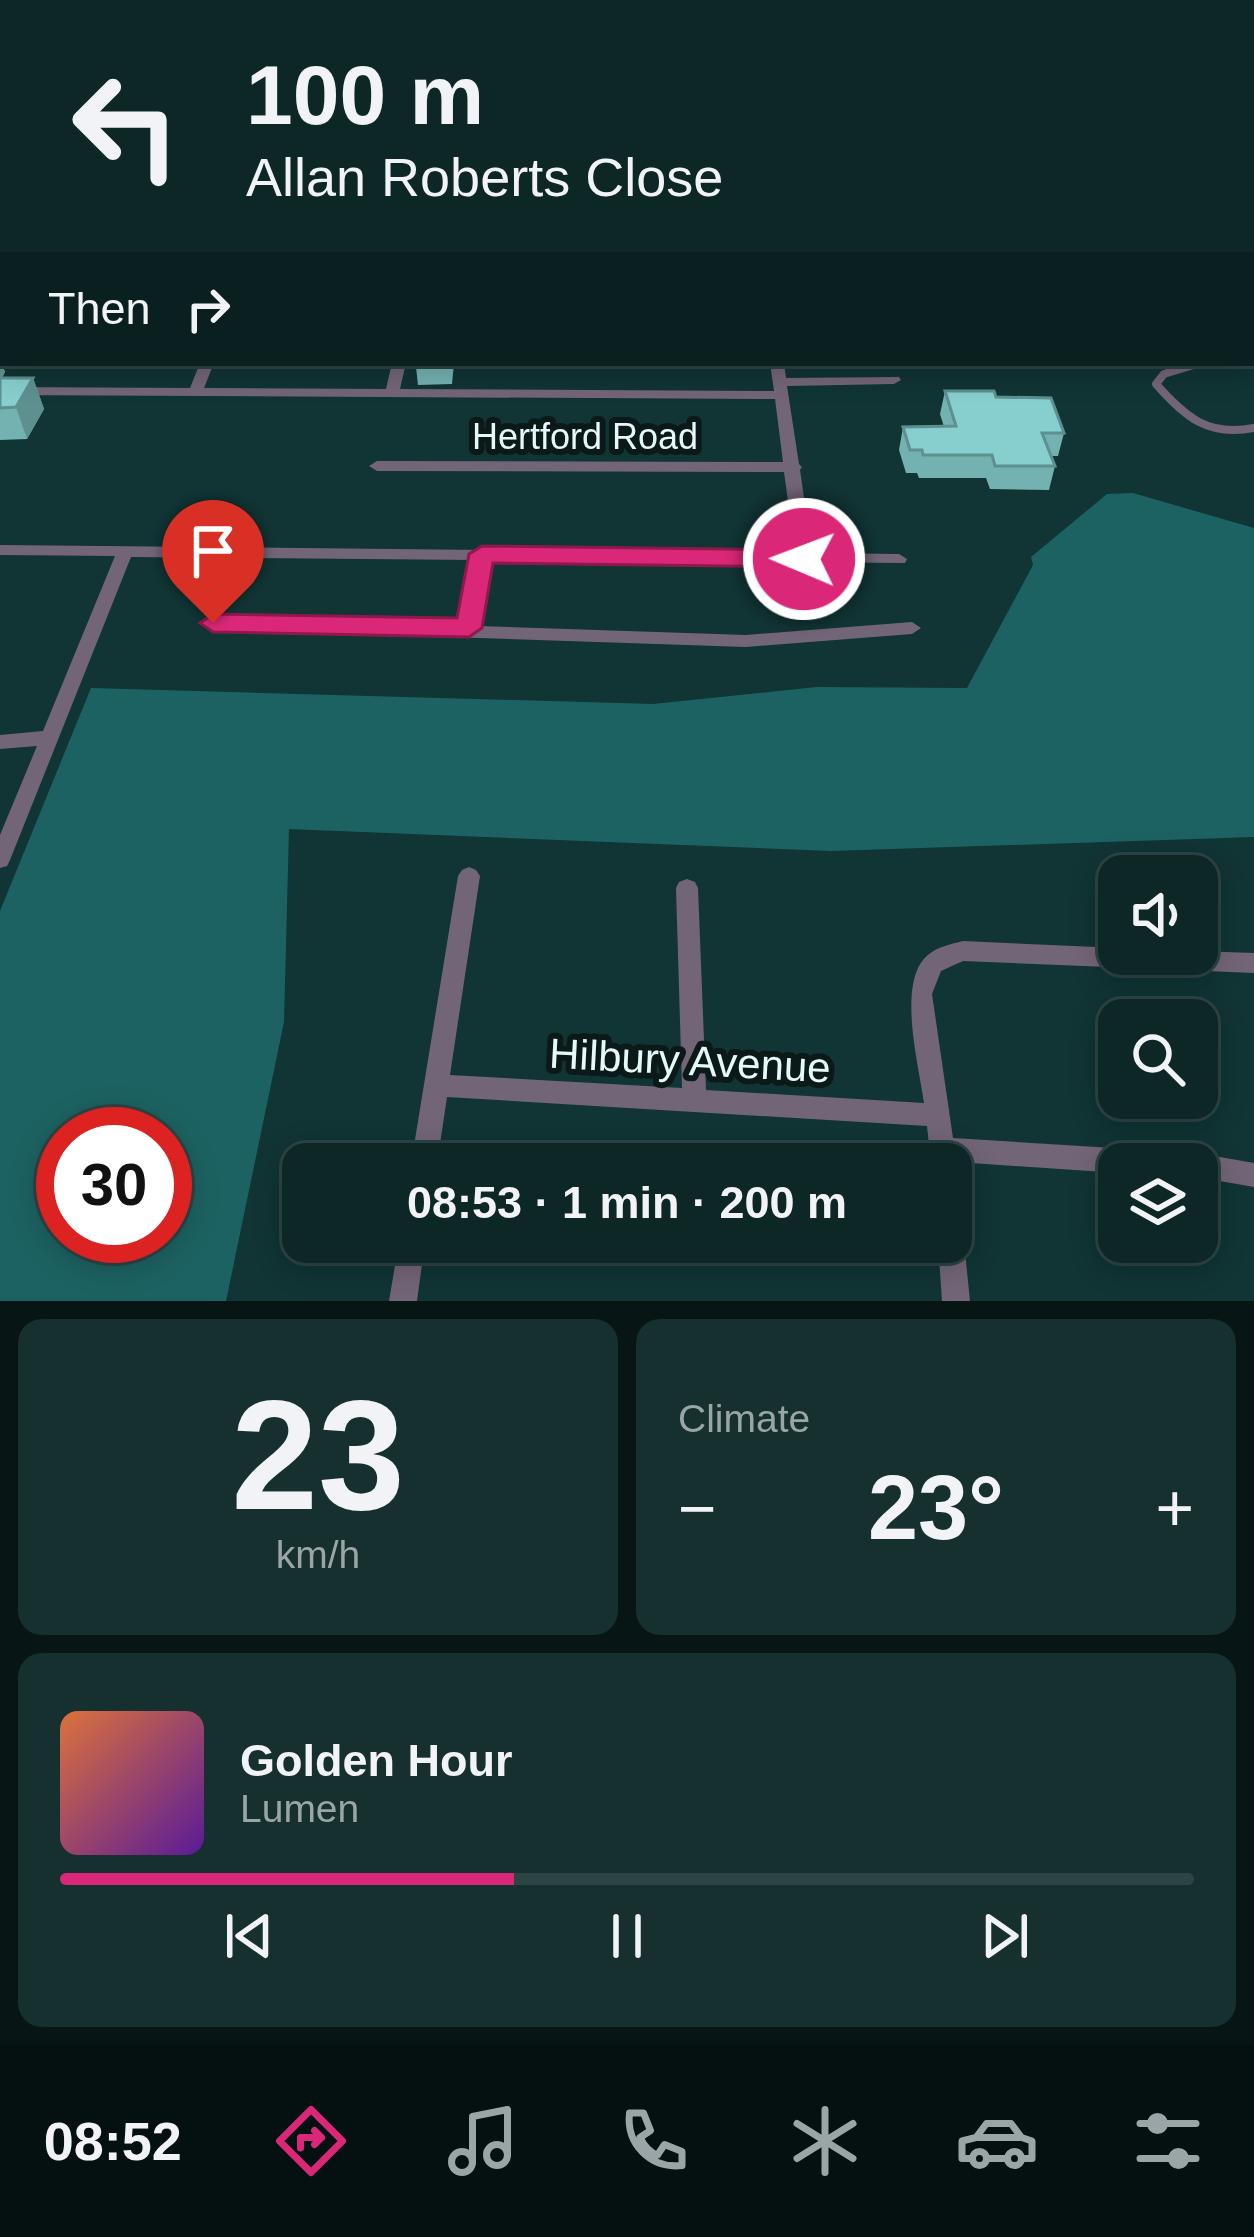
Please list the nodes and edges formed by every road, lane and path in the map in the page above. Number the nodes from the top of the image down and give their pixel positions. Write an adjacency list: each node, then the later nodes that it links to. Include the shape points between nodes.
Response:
1 (779, 0): 2 (street)
2 (789, 0)
3 (206, 366): 10 (street)
4 (398, 366): 11 (street)
5 (778, 366): 8 (street)
6 (1191, 366): 12 (lane, via 1156,384 1188,422 1230,435)
7 (895, 380): 8 (street)
8 (782, 389): 11 (street); 14 (street)
9 (0, 392): 10 (street)
10 (195, 393): 11 (street)
11 (392, 393)
12 (1254, 428)
13 (377, 466): 14 (street, Hertford Road)
14 (794, 466): 18 (street)
15 (0, 550): 16 (street)
16 (125, 552): 17 (street); 23 (street)
17 (482, 554): 18 (street); 21 (street)
18 (804, 559): 19 (street)
19 (899, 559)
20 (213, 623): 21 (street)
21 (469, 628): 22 (street, via 746,641)
22 (912, 628)
23 (49, 738): 24 (street); 25 (street)
24 (0, 742)
25 (0, 860)
26 (470, 876): 29 (street)
27 (687, 888): 30 (street)
28 (1254, 963): 31 (street, via 939,956 924,971 921,994)
29 (437, 1085): 30 (street, Hilbury Avenue); 32 (street)
30 (694, 1097): 31 (street, Hilbury Avenue)
31 (938, 1114): 33 (street)
32 (427, 1143)
33 (941, 1143)
34 (972, 1157): 35 (street)
35 (1098, 1161)
36 (1218, 1168): 37 (street)
37 (1254, 1174)
38 (409, 1263): 40 (street)
39 (953, 1263): 41 (street)
40 (403, 1301)
41 (956, 1301)

